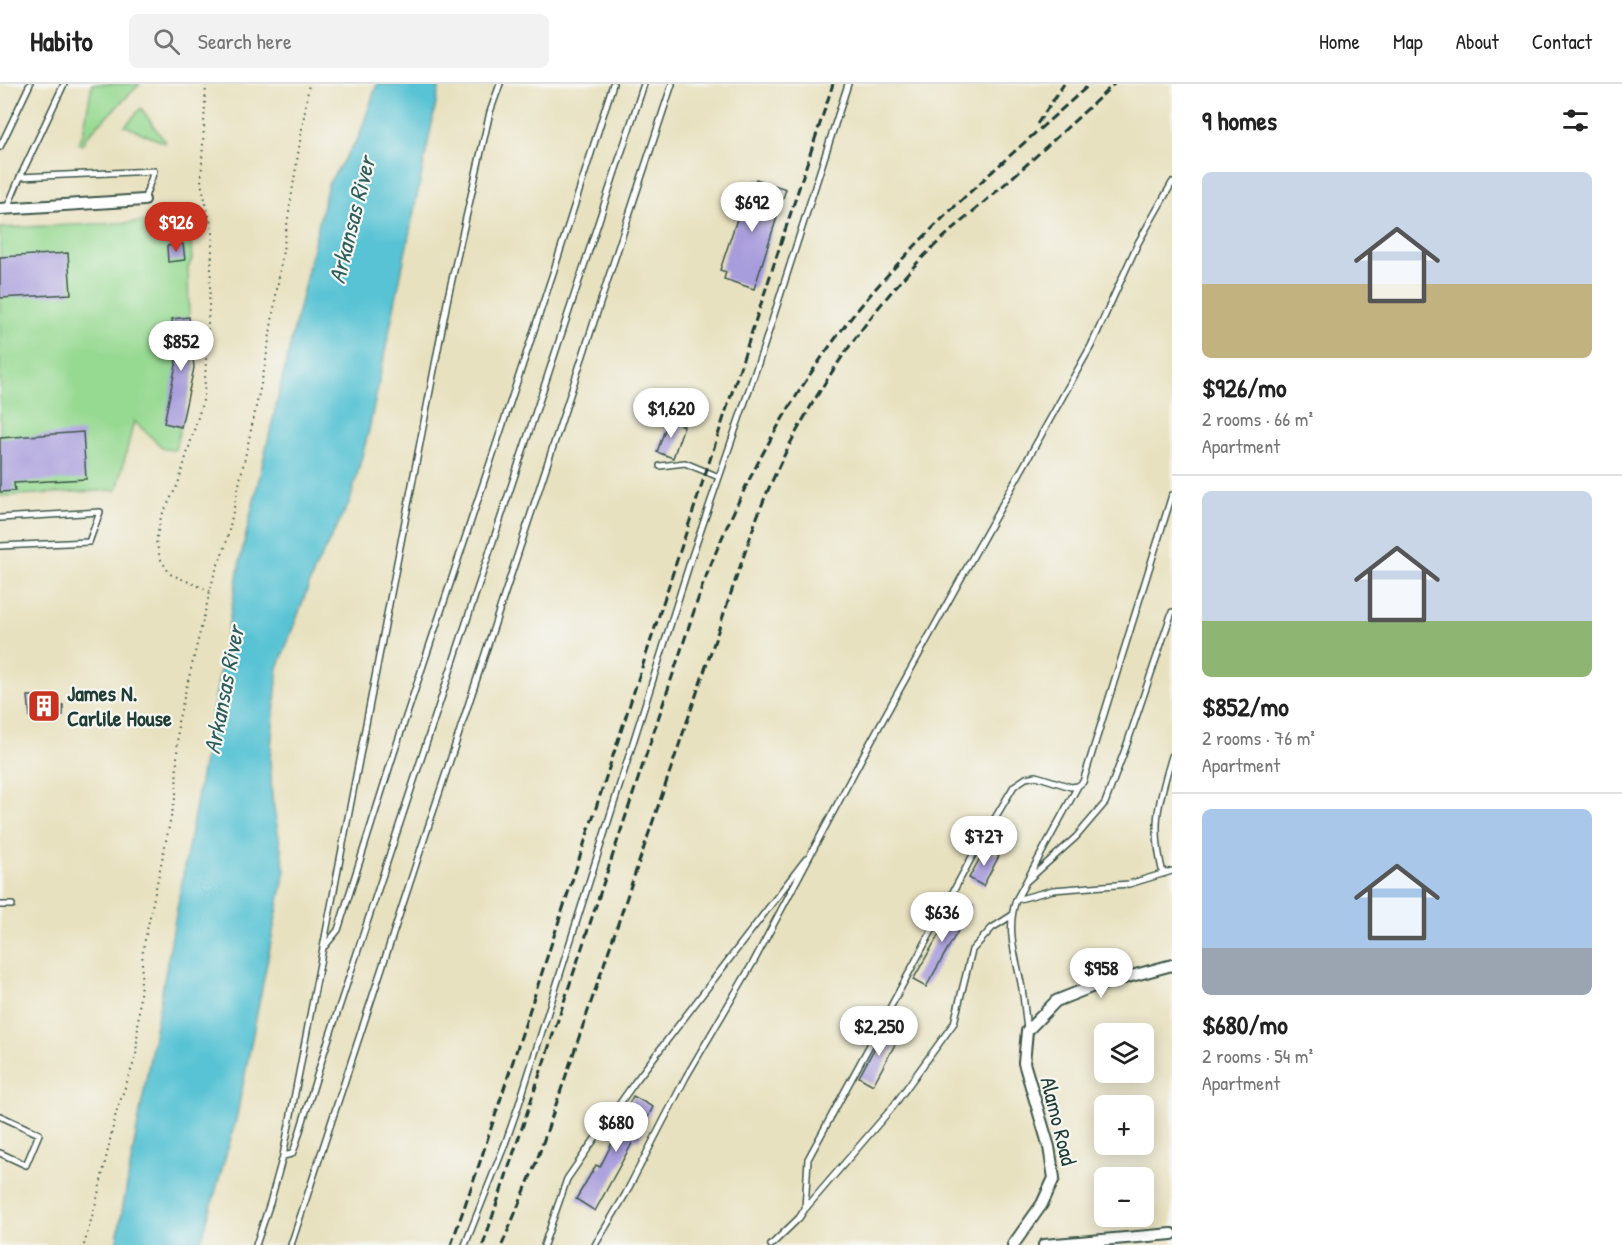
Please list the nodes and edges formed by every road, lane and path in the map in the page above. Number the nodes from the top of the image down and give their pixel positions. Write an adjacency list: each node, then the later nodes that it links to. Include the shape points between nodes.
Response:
1 (30, 84): 10 (lane)
2 (64, 84): 11 (lane)
3 (206, 84): 20 (path, via 201,183 213,232 204,397 156,541 170,574)
4 (309, 84): 20 (path, via 266,366 226,544)
5 (500, 84): 32 (lane, via 482,144 448,297)
6 (613, 84): 32 (lane, via 338,930)
7 (644, 84): 37 (lane, via 295,1147 292,1154)
8 (672, 84): 42 (lane)
9 (848, 84): 16 (lane)
10 (0, 147)
11 (20, 177): 13 (lane, via 154,171); 14 (lane)
12 (1172, 183): 24 (lane, via 1138,243 1091,346)
13 (144, 200): 14 (street)
14 (4, 209)
15 (660, 466): 16 (lane, via 686,464)
16 (719, 477): 43 (lane, via 519,1104)
17 (1172, 495): 23 (lane, via 1083,782)
18 (0, 518): 19 (lane, via 100,512 89,542)
19 (0, 546)
20 (210, 591): 40 (path, via 178,722 176,794 143,949 136,1056 116,1113)
21 (1172, 612): 27 (lane, via 1104,804 1076,837)
22 (1172, 756): 26 (lane, via 1156,818)
23 (1078, 786): 27 (lane); 38 (lane, via 1036,776 1014,786 808,1160)
24 (814, 848): 44 (lane, via 635,1082 567,1179); 45 (lane)
25 (1172, 871): 26 (lane)
26 (1164, 874): 28 (lane, via 1129,884 1053,890)
27 (1027, 881): 28 (lane)
28 (1016, 900): 31 (lane)
29 (0, 905): 30 (lane)
30 (12, 905)
31 (1011, 916): 34 (lane); 38 (lane, via 992,928 972,950 954,1023 892,1108)
32 (324, 947): 37 (lane)
33 (1172, 965): 34 (street, via 1056,1001)
34 (1027, 1031): 47 (street, Alamo Road, via 1024,1063 1054,1178 1042,1204)
35 (0, 1116): 36 (lane, via 39,1134 26,1165)
36 (0, 1153)
37 (283, 1156): 41 (lane)
38 (805, 1209): 46 (lane)
39 (1172, 1234): 48 (street)
40 (84, 1245)
41 (256, 1245)
42 (291, 1245)
43 (465, 1245)
44 (544, 1245)
45 (595, 1245)
46 (771, 1245)
47 (1012, 1245)
48 (1044, 1245)

